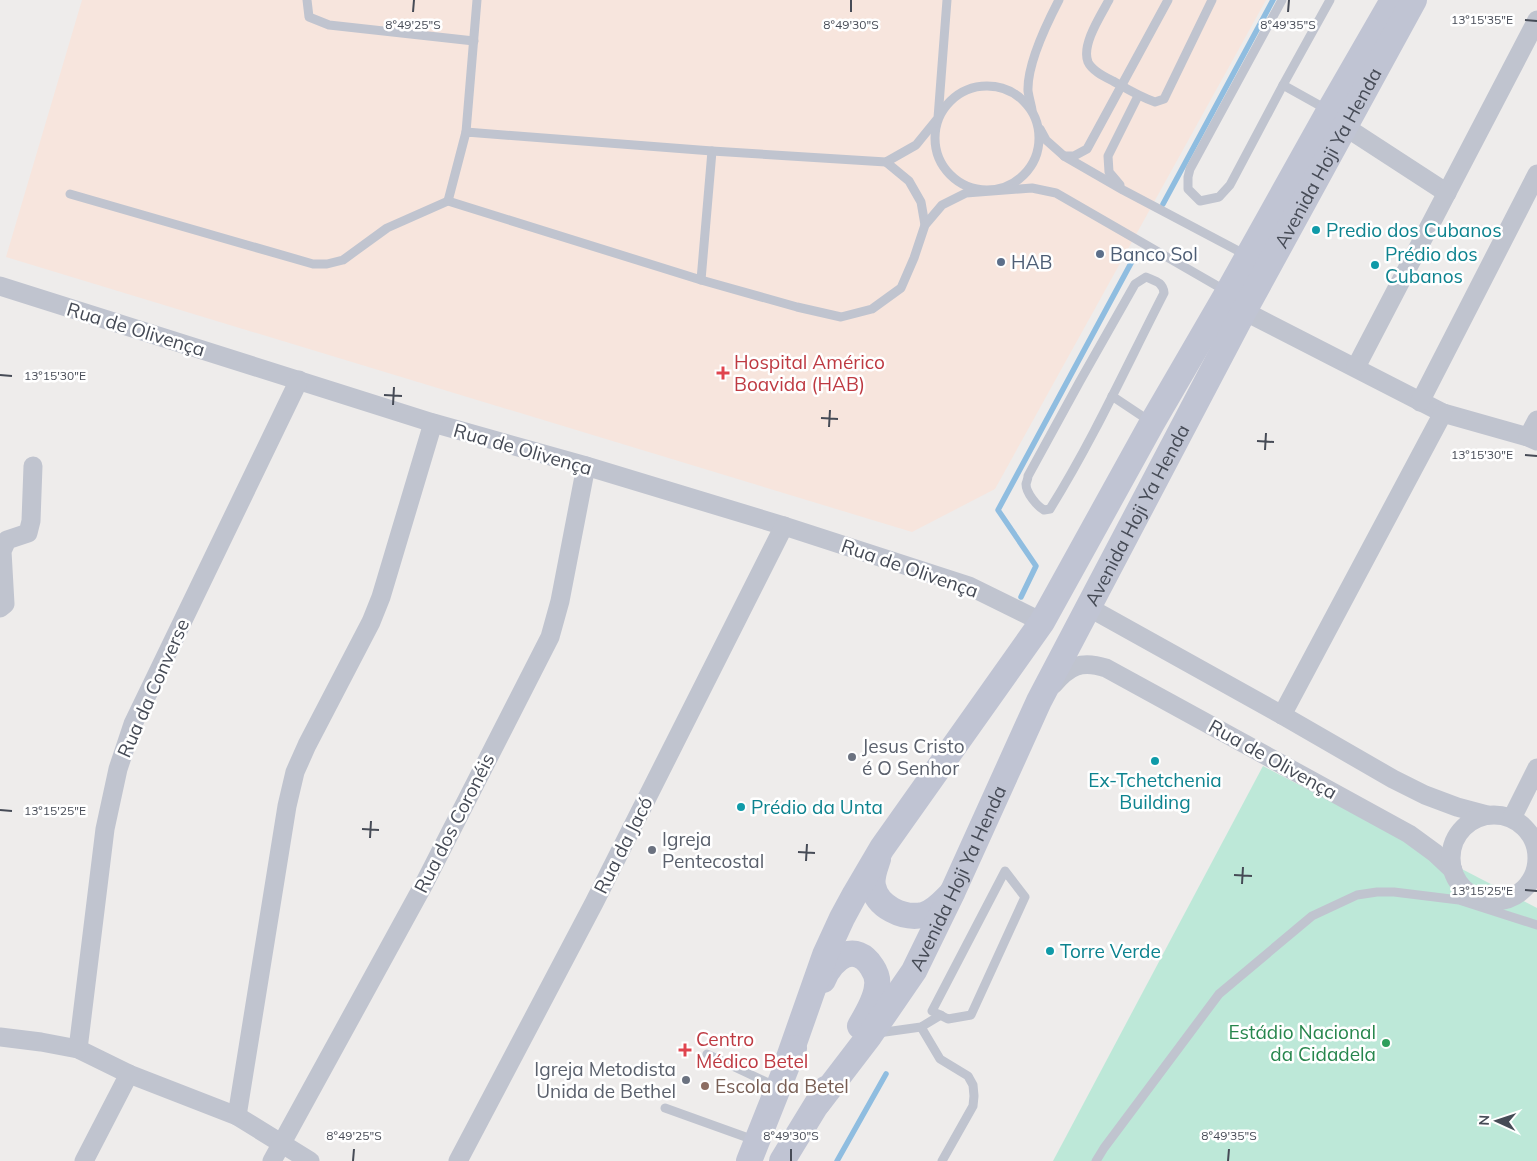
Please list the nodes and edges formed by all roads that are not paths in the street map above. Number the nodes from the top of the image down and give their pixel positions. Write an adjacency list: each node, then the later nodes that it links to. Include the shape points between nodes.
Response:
1 (307, 0): 13 (lane, via 309,18 330,25)
2 (477, 0): 13 (lane)
3 (947, 0): 18 (lane)
4 (1059, 0): 17 (lane, via 1033,60 1028,91)
5 (1109, 0): 15 (lane, via 1090,36 1088,63)
6 (1168, 0): 15 (lane)
7 (1212, 0): 16 (lane, via 1164,99 1155,102)
8 (1282, 0): 14 (lane, via 1190,169 1188,189 1200,201 1219,197 1230,185)
9 (1330, 0): 14 (lane)
10 (1393, 0): 19 (main road, Avenida Hoji Ya Henda)
11 (1414, 0): 19 (main road, Avenida Hoji Ya Henda)
12 (1537, 20): 28 (street)
13 (474, 42): 21 (lane)
14 (1283, 85): 19 (lane)
15 (1120, 86): 16 (lane); 23 (lane, via 1087,149 1074,156)
16 (1138, 96): 27 (lane, via 1108,156 1109,172)
17 (1033, 113): 18 (lane, via 1022,99 992,86 974,87 955,96); 20 (lane)
18 (938, 118): 24 (lane, via 916,144); 26 (lane, via 934,136 937,155 946,172 973,190)
19 (1336, 118): 28 (street); 32 (main road, Avenida Hoji Ya Henda); 35 (main road, Avenida Hoji Ya Henda)
20 (1038, 126): 23 (lane, via 1046,140); 26 (lane, via 1036,157 1027,173 1014,184)
21 (466, 132): 22 (lane); 30 (lane)
22 (712, 151): 24 (lane); 33 (lane)
23 (1064, 156): 27 (lane)
24 (886, 162): 31 (lane, via 909,181 921,202)
25 (1537, 174): 39 (street)
26 (997, 190): 31 (lane, via 966,193 942,205); 35 (lane, via 1032,188 1056,193)
27 (1123, 190): 32 (lane)
28 (1447, 193): 36 (street)
29 (70, 194): 30 (lane, via 314,264 343,260 388,228)
30 (448, 201): 33 (lane)
31 (925, 225): 33 (lane, via 902,288 872,310 841,317)
32 (1249, 256): 35 (main road, Avenida Hoji Ya Henda)
33 (701, 280)
34 (0, 286): 37 (street, Rua de Olivença)
35 (1236, 302): 36 (street); 42 (main road, Avenida Hoji Ya Henda); 48 (main road, Avenida Hoji Ya Henda)
36 (1356, 367): 39 (street)
37 (299, 380): 43 (street, Rua de Olivença); 65 (street, Rua da Converse, via 133,724 118,769 105,829)
38 (1112, 396): 38 (lane, via 1164,293 1161,284 1146,276 1135,284 1028,476 1026,484 1039,507 1050,509); 42 (lane)
39 (1420, 402): 40 (street)
40 (1444, 413): 44 (street); 52 (street)
41 (1537, 420): 44 (street)
42 (1152, 422): 50 (main road, Avenida Hoji Ya Henda)
43 (433, 423): 46 (street, Rua de Olivença); 72 (street, via 381,597 295,772)
44 (1533, 439)
45 (33, 466): 49 (street, via 28,533 7,540 2,551 5,604)
46 (586, 466): 47 (street, Rua de Olivença); 73 (street, Rua dos Coronéis, via 550,638 424,884)
47 (784, 526): 50 (street, Rua de Olivença, via 969,586); 78 (street, Rua da Jacó, via 594,903)
48 (1088, 607): 51 (main road, Avenida Hoji Ya Henda); 52 (street)
49 (0, 608)
50 (1042, 622): 56 (main road, Avenida Hoji Ya Henda)
51 (1039, 701): 57 (street, Rua de Olivença, via 1070,669 1082,664 1106,668 1410,834); 59 (main road, Avenida Hoji Ya Henda)
52 (1282, 715): 54 (street, via 1425,795 1456,808)
53 (1537, 768): 55 (street)
54 (1487, 815): 55 (street); 57 (street, via 1465,826 1459,834 1452,849)
55 (1512, 818): 58 (street, via 1531,835 1536,849)
56 (882, 848): 59 (main road, via 873,872 873,886 878,899 888,907 902,914 923,914 939,907); 67 (main road, via 842,918 825,956)
57 (1453, 870): 58 (street, via 1467,891 1479,898 1498,901 1519,893)
58 (1535, 878)
59 (953, 891): 63 (main road, Avenida Hoji Ya Henda, via 914,971)
60 (1537, 925): 81 (lane, via 1459,900 1394,892 1356,895 1312,916 1219,994)
61 (941, 1015): 61 (lane, via 948,1019 971,1015 1025,897 1005,871 932,1010); 62 (lane)
62 (921, 1027): 63 (lane); 80 (lane, via 940,1059 968,1076 973,1085 973,1106)
63 (870, 1034): 70 (main road, Avenida Hoji Ya Henda)
64 (0, 1037): 65 (street)
65 (78, 1050): 68 (street)
66 (707, 1054): 69 (lane)
67 (788, 1063): 69 (main road); 70 (main road, via 826,972 834,961 851,954 865,958 876,974 878,986 873,1002)
68 (129, 1074): 72 (street); 75 (street)
69 (778, 1087): 74 (main road)
70 (818, 1103): 79 (main road)
71 (665, 1108): 74 (lane)
72 (237, 1116): 73 (street)
73 (281, 1144): 76 (street, Rua dos Coronéis); 77 (street)
74 (753, 1151)
75 (84, 1161)
76 (272, 1161)
77 (310, 1161)
78 (458, 1161)
79 (782, 1161)
80 (942, 1161)
81 (1096, 1161)

